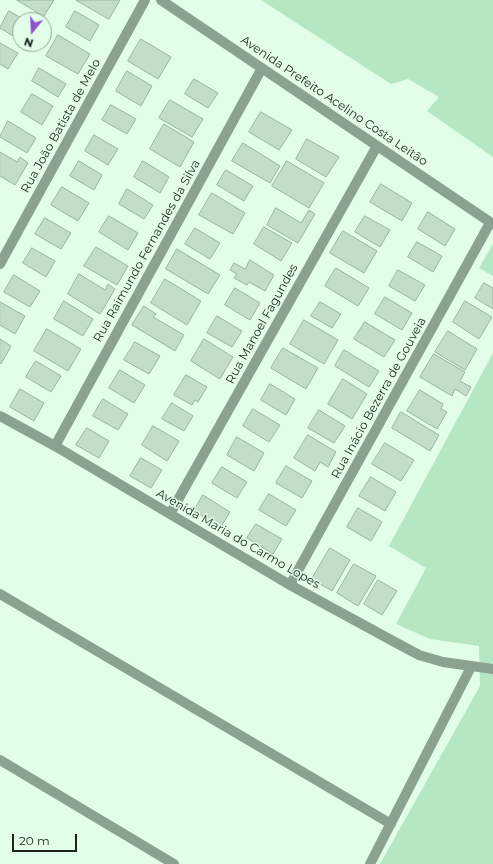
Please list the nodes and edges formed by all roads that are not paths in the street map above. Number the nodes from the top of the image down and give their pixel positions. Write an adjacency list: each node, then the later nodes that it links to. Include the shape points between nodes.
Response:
1 (145, 0): 6 (street, Rua João Batista de Melo)
2 (161, 0): 3 (street, Avenida Prefeito Acelino Costa Leitão)
3 (262, 68): 4 (street, Avenida Prefeito Acelino Costa Leitão); 8 (street, Rua Raimundo Fernandes da Silva)
4 (377, 146): 5 (street, Avenida Prefeito Acelino Costa Leitão); 9 (street, Rua Manoel Fagundes)
5 (492, 224): 10 (street, Rua Inácio Bezerra de Gouveia)
6 (0, 264)
7 (0, 416): 8 (street, Avenida Maria do Carmo Lopes)
8 (55, 446): 9 (street, Avenida Maria do Carmo Lopes)
9 (170, 514): 10 (street, Avenida Maria do Carmo Lopes)
10 (290, 585): 12 (street, Avenida Maria do Carmo Lopes, via 419,655)
11 (0, 594): 15 (street)
12 (471, 667): 13 (street, Avenida Maria do Carmo Lopes); 15 (street)
13 (493, 669)
14 (0, 760): 16 (street)
15 (390, 824): 17 (street)
16 (174, 864)
17 (370, 864)

